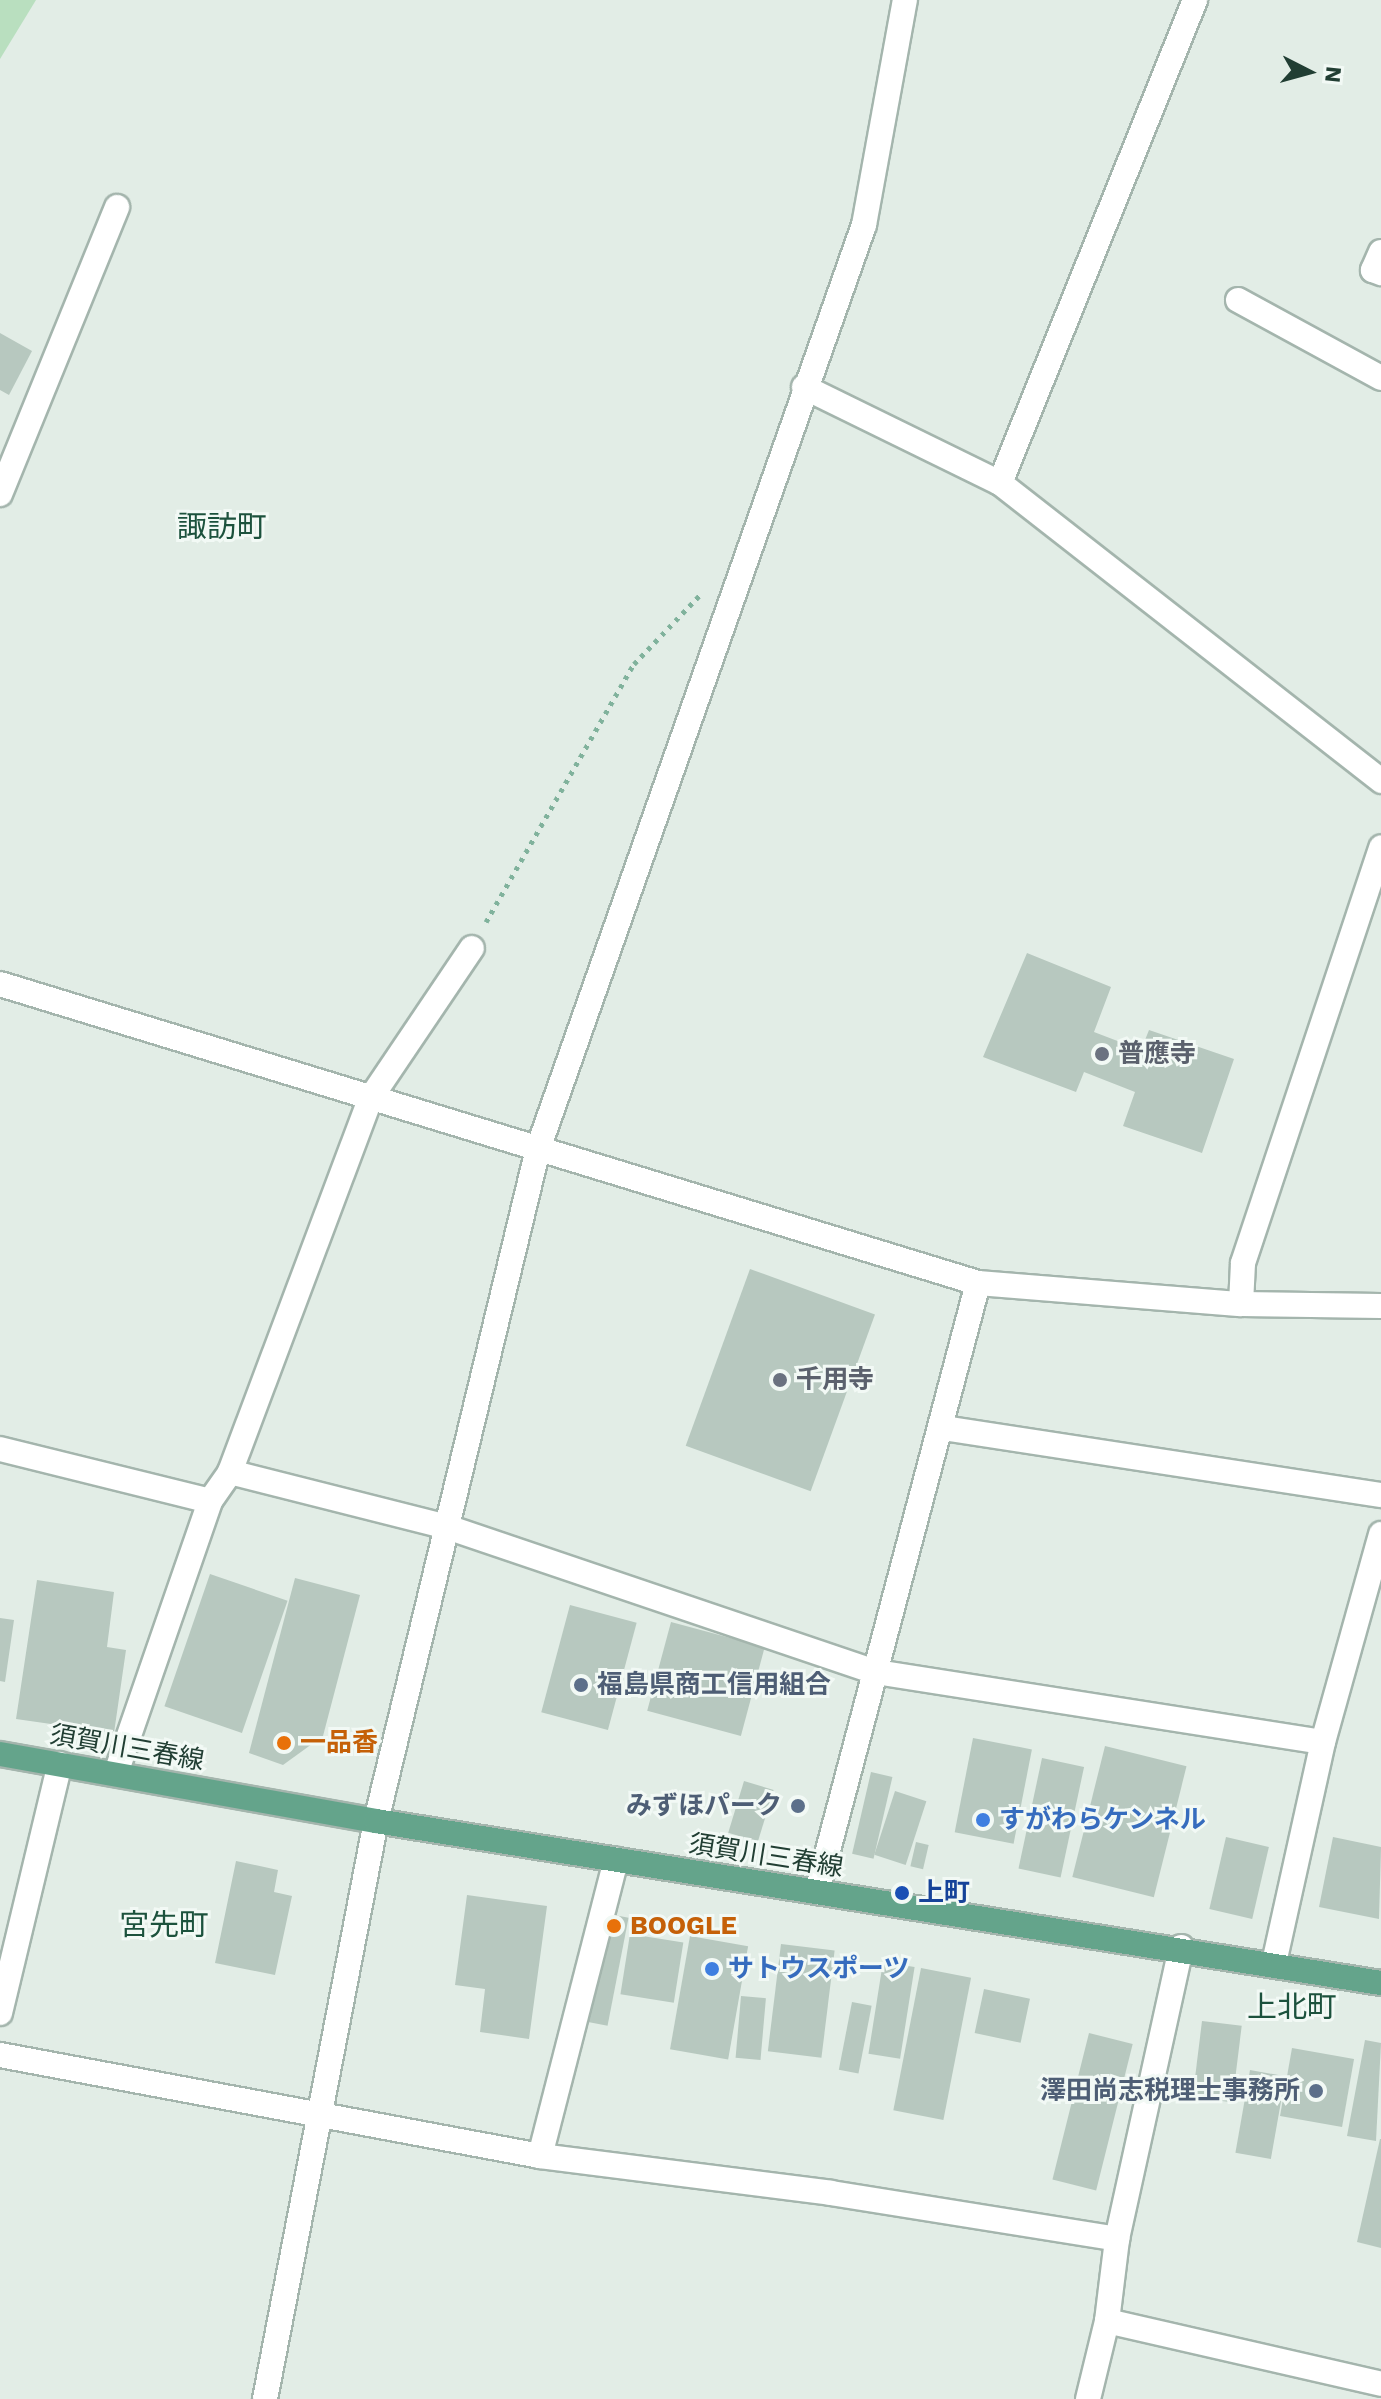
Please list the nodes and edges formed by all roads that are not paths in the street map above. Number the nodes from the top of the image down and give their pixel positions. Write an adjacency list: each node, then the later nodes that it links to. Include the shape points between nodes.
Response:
1 (905, 0): 8 (street, via 864,225)
2 (1195, 0): 9 (street)
3 (117, 207): 10 (street)
4 (1381, 252): 5 (street, via 1373,270)
5 (1381, 273)
6 (1238, 300): 7 (street)
7 (1381, 378)
8 (804, 387): 9 (street); 16 (street)
9 (1000, 483): 11 (street)
10 (0, 494)
11 (1381, 781)
12 (1381, 847): 18 (street, via 1243,1263)
13 (472, 948): 15 (street)
14 (0, 984): 15 (street)
15 (370, 1099): 16 (street); 22 (street)
16 (538, 1149): 17 (street); 25 (street)
17 (978, 1283): 18 (street); 20 (street)
18 (1241, 1304): 19 (street)
19 (1381, 1306)
20 (943, 1428): 23 (street); 27 (street)
21 (0, 1449): 24 (street)
22 (230, 1472): 24 (street); 25 (street)
23 (1381, 1495)
24 (210, 1501): 31 (street)
25 (447, 1527): 27 (street); 32 (street)
26 (1381, 1534): 28 (street)
27 (876, 1672): 28 (street); 34 (street)
28 (1323, 1742): 36 (street)
29 (0, 1754): 30 (main road, 須賀川三春線)
30 (60, 1764): 31 (main road, 須賀川三春線); 38 (street)
31 (116, 1773): 32 (main road, 須賀川三春線)
32 (376, 1821): 33 (main road, 須賀川三春線); 40 (street)
33 (616, 1860): 34 (main road, 須賀川三春線); 41 (street)
34 (817, 1892): 35 (main road, 須賀川三春線)
35 (1181, 1947): 36 (main road, 須賀川三春線); 42 (street)
36 (1274, 1963): 37 (main road, 須賀川三春線)
37 (1381, 1983)
38 (0, 2013)
39 (0, 2055): 40 (street)
40 (317, 2117): 41 (street); 45 (street)
41 (540, 2156): 42 (street, via 831,2193)
42 (1117, 2239): 43 (street)
43 (1107, 2321): 44 (street); 46 (street)
44 (1381, 2384)
45 (265, 2399)
46 (1088, 2399)

